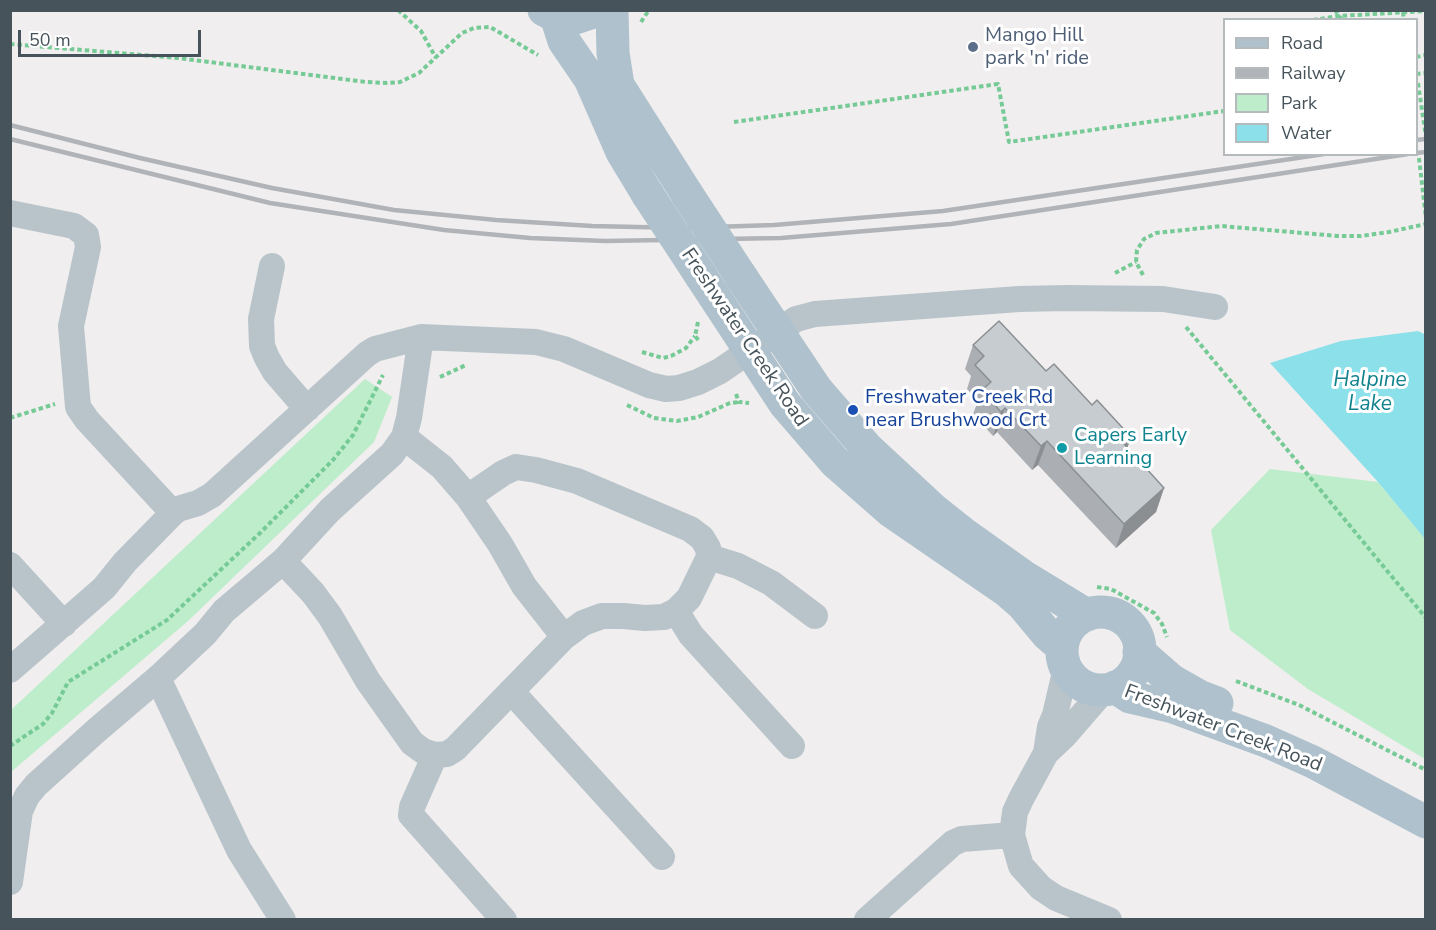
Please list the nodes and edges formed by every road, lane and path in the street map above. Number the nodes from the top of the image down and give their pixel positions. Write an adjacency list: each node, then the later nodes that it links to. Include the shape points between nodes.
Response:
1 (398, 10): 10 (path, via 421,31)
2 (599, 10): 7 (main road, via 575,18)
3 (612, 10): 24 (main road, Freshwater Creek Road, bridge, via 618,85)
4 (1335, 10): 8 (path)
5 (1425, 11): 6 (path)
6 (1403, 12): 8 (path)
7 (550, 13): 27 (main road, Freshwater Creek Road, bridge, via 590,79 622,152)
8 (1340, 18)
9 (10, 44): 10 (path, via 178,58 387,83 411,78)
10 (436, 58): 11 (path, via 462,33 490,27)
11 (545, 60)
12 (1418, 83): 13 (path)
13 (1423, 109): 16 (path)
14 (1223, 111): 15 (path, via 1009,142 998,84)
15 (734, 122)
16 (1425, 136)
17 (1419, 158): 19 (path)
18 (10, 213): 31 (street, via 74,226 88,240 71,326)
19 (1425, 216)
20 (1425, 224): 22 (path, via 1361,236 1221,226 1156,233 1144,239 1136,262)
21 (272, 266): 32 (street, via 261,320 262,346 275,372)
22 (1163, 299): 23 (street); 24 (street, via 1019,299 815,314 802,316); 43 (path)
23 (1215, 307)
24 (777, 332): 27 (street); 40 (main road, Freshwater Creek Road, via 838,417 935,511 1023,576)
25 (695, 336): 28 (path, via 679,353 663,358 640,352)
26 (421, 337): 27 (street, via 536,342 666,389 698,382); 30 (street); 32 (street, via 367,354)
27 (749, 351): 48 (main road, Freshwater Creek Road, via 785,404 835,462 892,512 1007,591)
28 (636, 360)
29 (468, 364): 30 (path, via 437,378)
30 (414, 382): 34 (street); 54 (path, via 405,383 384,372 353,435 333,460 167,620 68,682 44,724)
31 (77, 401): 33 (path); 36 (street, via 81,414)
32 (307, 409): 36 (street, via 212,495)
33 (10, 418)
34 (404, 437): 35 (street, via 442,466); 38 (street, via 381,466 330,510)
35 (468, 497): 37 (street, via 516,467 536,470 577,481 690,529 702,538); 45 (street, via 524,586)
36 (173, 513): 44 (street, via 104,588)
37 (709, 556): 41 (street, via 689,598); 42 (street, via 771,584)
38 (283, 561): 50 (street, via 231,604 206,634); 57 (street, via 330,616 368,681 412,742)
39 (10, 565): 44 (street)
40 (1090, 601): 46 (path, via 1111,589 1154,613); 47 (main road, via 1130,627); 48 (main road, via 1070,627)
41 (676, 611): 45 (street, via 645,618 602,616 583,623); 55 (street, via 691,635)
42 (815, 616)
43 (1425, 618)
44 (64, 624): 49 (street)
45 (564, 637): 53 (street)
46 (1171, 645)
47 (1139, 652): 52 (main road, via 1133,673); 59 (main road, Freshwater Creek Road, via 1201,697 1289,728)
48 (1064, 657): 52 (main road, via 1072,678 1081,685); 56 (street)
49 (10, 670)
50 (158, 678): 63 (street, via 88,737 27,796 20,811); 64 (street, via 239,850)
51 (1234, 681): 58 (path, via 1299,705)
52 (1109, 689): 56 (street); 60 (main road, Freshwater Creek Road, via 1173,707 1304,758)
53 (511, 691): 57 (street, via 455,749); 62 (street)
54 (10, 746)
55 (792, 746)
56 (1046, 753): 61 (street, via 1021,799)
57 (435, 755): 65 (street, via 411,815)
58 (1425, 770)
59 (1425, 801)
60 (1425, 822)
61 (1012, 835): 66 (street, via 953,843); 67 (street, via 1021,866 1041,888)
62 (662, 857)
63 (10, 882)
64 (283, 920)
65 (504, 920)
66 (867, 920)
67 (1109, 920)

